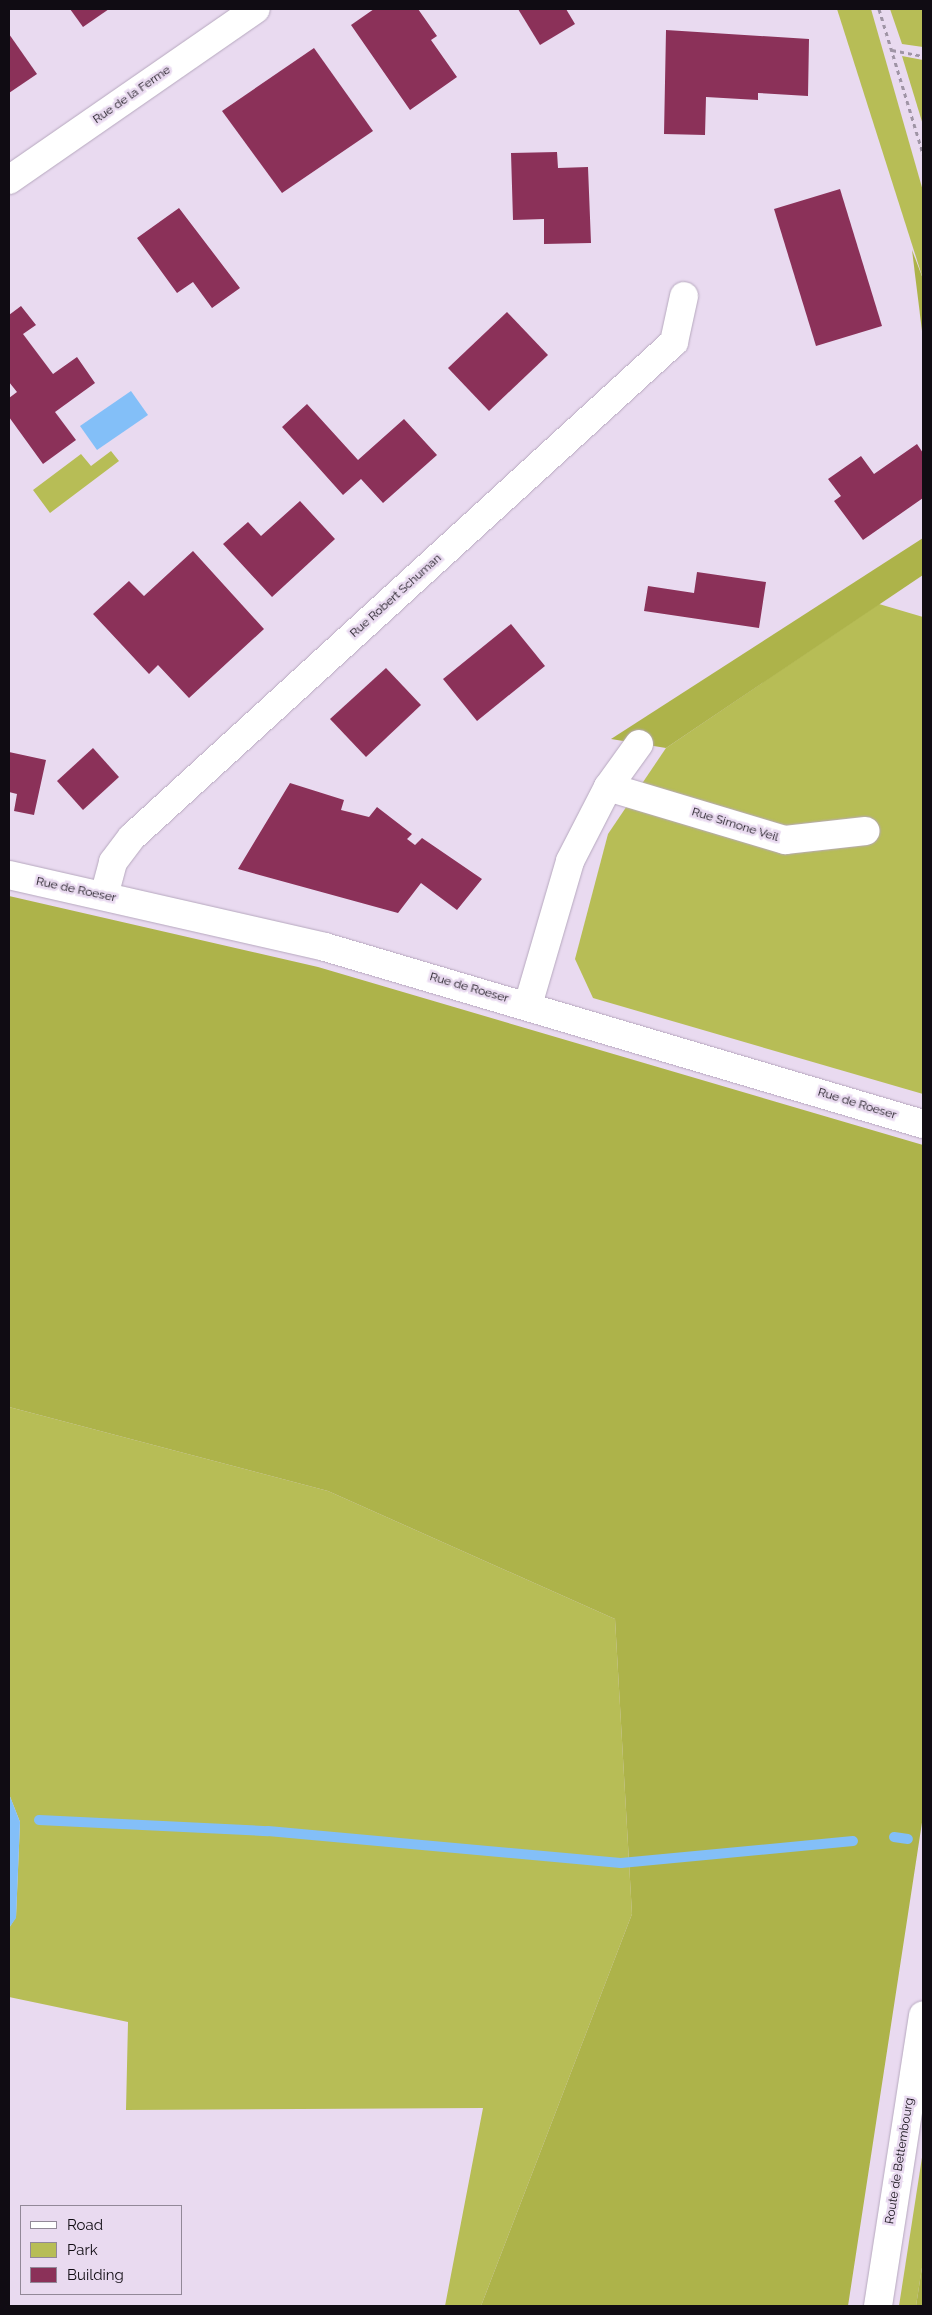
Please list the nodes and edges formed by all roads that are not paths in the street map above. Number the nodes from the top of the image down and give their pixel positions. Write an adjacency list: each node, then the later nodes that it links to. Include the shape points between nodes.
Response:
1 (256, 9): 2 (street, Rue de la Ferme)
2 (9, 180)
3 (684, 296): 8 (street, Rue Robert Schuman, via 674,342 132,837 113,862)
4 (639, 744): 5 (street)
5 (608, 787): 6 (street, Rue Simone Veil, via 785,840); 9 (street, via 570,862)
6 (865, 831)
7 (9, 875): 8 (street, Rue de Roeser)
8 (104, 896): 9 (street, Rue de Roeser, via 325,947)
9 (528, 1005): 10 (street, Rue de Roeser)
10 (923, 1124)
11 (923, 2015): 12 (street, Route de Bettembourg)
12 (878, 2306)

